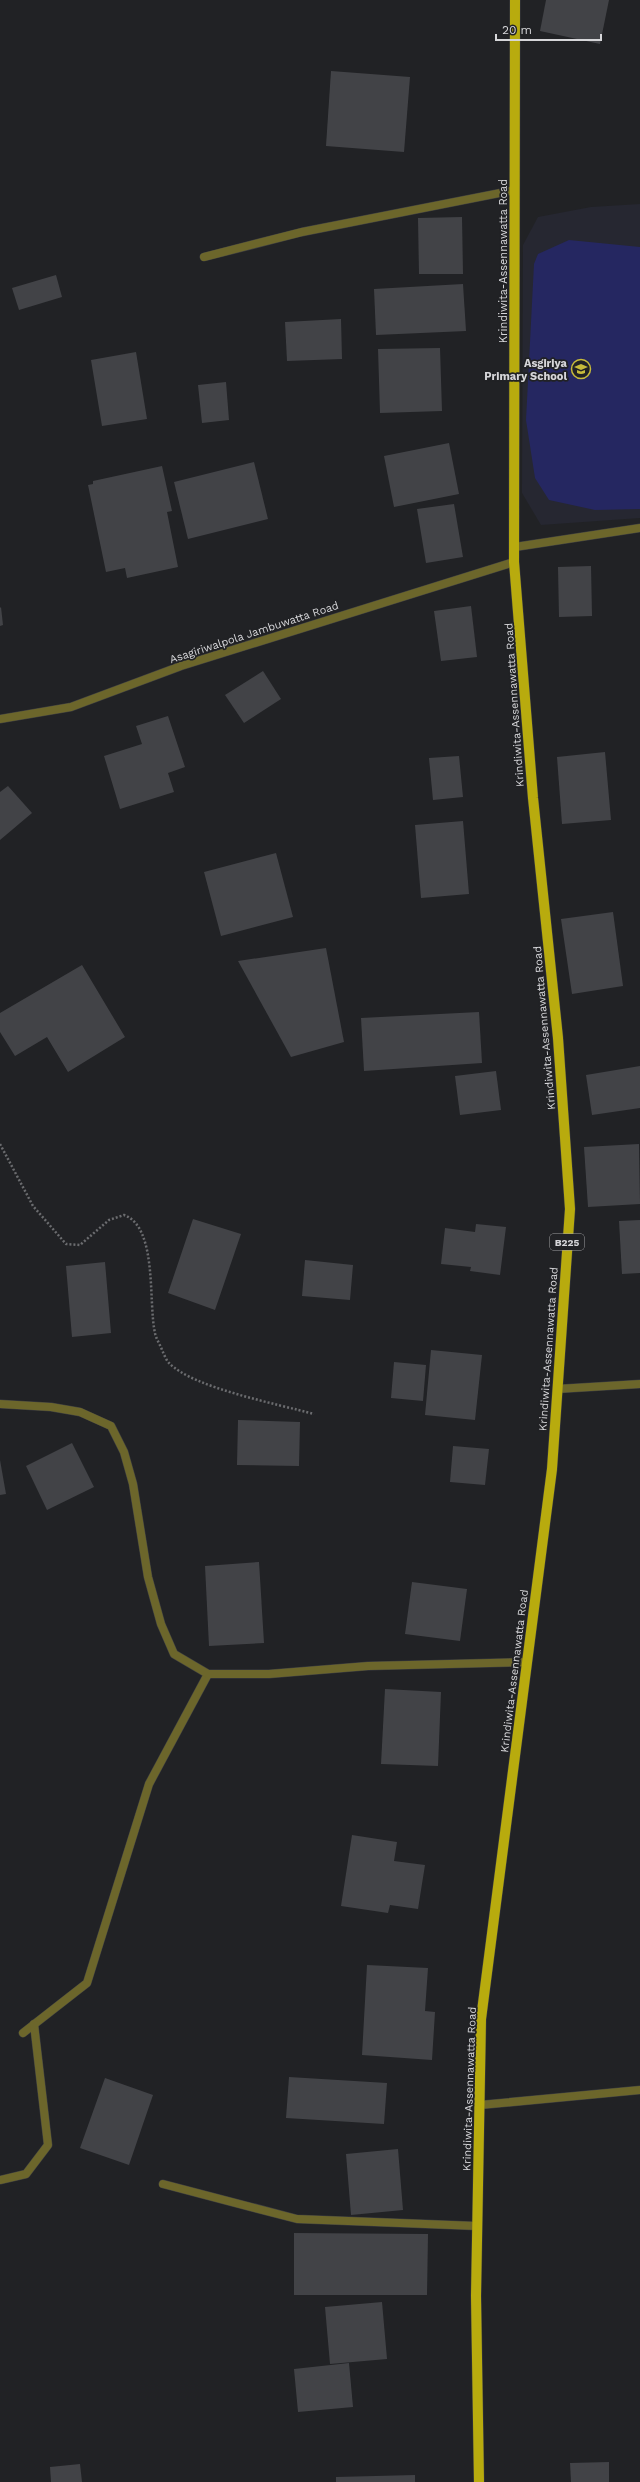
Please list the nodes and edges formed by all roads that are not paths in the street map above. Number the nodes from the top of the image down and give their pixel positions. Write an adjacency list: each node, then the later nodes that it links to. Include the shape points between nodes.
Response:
1 (515, 0): 2 (main road, Krindiwita-Assennawatta Road / B225)
2 (515, 190): 3 (street, via 302,232); 5 (main road, Krindiwita-Assennawatta Road / B225)
3 (204, 257)
4 (640, 528): 5 (street)
5 (515, 547): 6 (main road, Krindiwita-Assennawatta Road / B225)
6 (514, 562): 7 (street, Asagiriwalpola Jambuwatta Road, via 181,666 71,707); 9 (main road, Krindiwita-Assennawatta Road / B225, via 533,798 558,1038 570,1209)
7 (0, 719)
8 (640, 1384): 9 (street)
9 (557, 1389): 11 (main road, Krindiwita-Assennawatta Road / B225, via 552,1469)
10 (0, 1404): 12 (street, via 52,1407 80,1412 111,1426 124,1452 133,1484 148,1577 161,1624 174,1654)
11 (527, 1662): 12 (street, via 368,1666 269,1674); 16 (main road, Krindiwita-Assennawatta Road / B225, via 481,2019)
12 (208, 1674): 13 (street, via 149,1784 87,1983)
13 (34, 2024): 14 (street); 17 (street, via 48,2145 26,2174)
14 (23, 2033)
15 (640, 2090): 16 (street)
16 (480, 2106): 19 (main road, Krindiwita-Assennawatta Road / B225)
17 (0, 2180)
18 (163, 2184): 19 (street, via 297,2219)
19 (477, 2226): 20 (main road, Krindiwita-Assennawatta Road / B225)
20 (479, 2482)

